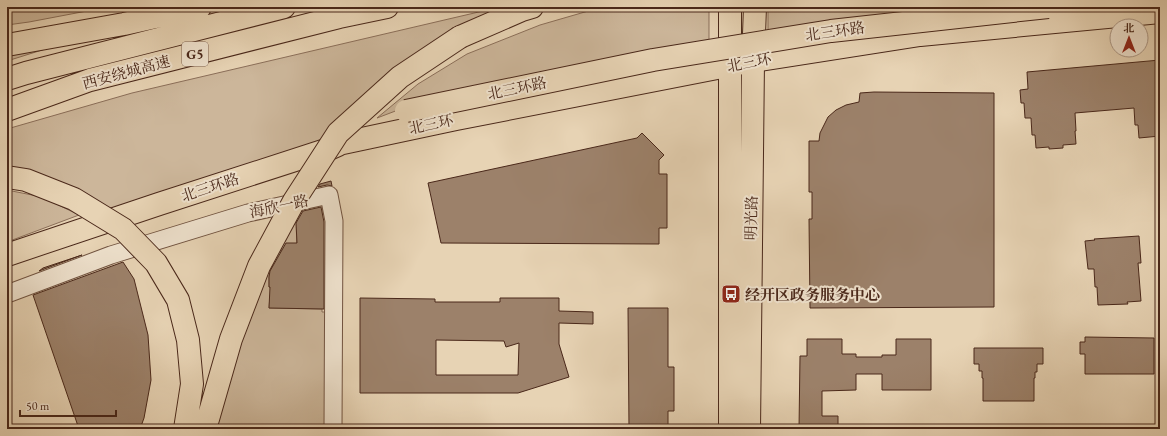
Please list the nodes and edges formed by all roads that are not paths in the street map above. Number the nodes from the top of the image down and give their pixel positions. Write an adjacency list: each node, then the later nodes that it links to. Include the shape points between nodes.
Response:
1 (200, 7): 9 (main road)
2 (284, 7): 12 (main road, 西安绕城高速 / G5)
3 (386, 7): 13 (main road, 西安绕城高速 / G5, via 90,80)
4 (532, 7): 19 (main road, bridge, via 460,37 400,77 338,133 294,201 259,266 231,339)
5 (730, 7): 11 (main road, 明光路)
6 (754, 7): 10 (main road, 明光路)
7 (1048, 7): 14 (main road, 北三环路, bridge, via 816,33 653,60 406,111)
8 (1160, 12): 10 (main road, 北三环, via 920,36)
9 (7, 45)
10 (753, 61): 11 (main road, 北三环); 22 (main road, 明光路)
11 (730, 66): 14 (main road, 北三环); 21 (main road, 明光路)
12 (7, 79)
13 (7, 110)
14 (342, 143): 16 (main road, 北三环路)
15 (7, 178): 18 (main road, bridge, via 26,180 74,199 124,229 156,263 178,300 188,340 192,384)
16 (7, 255)
17 (7, 294): 20 (street, 海欣一路, via 111,255 248,212 329,195 334,221)
18 (185, 429)
19 (204, 429)
20 (333, 429)
21 (730, 429)
22 (749, 429)

